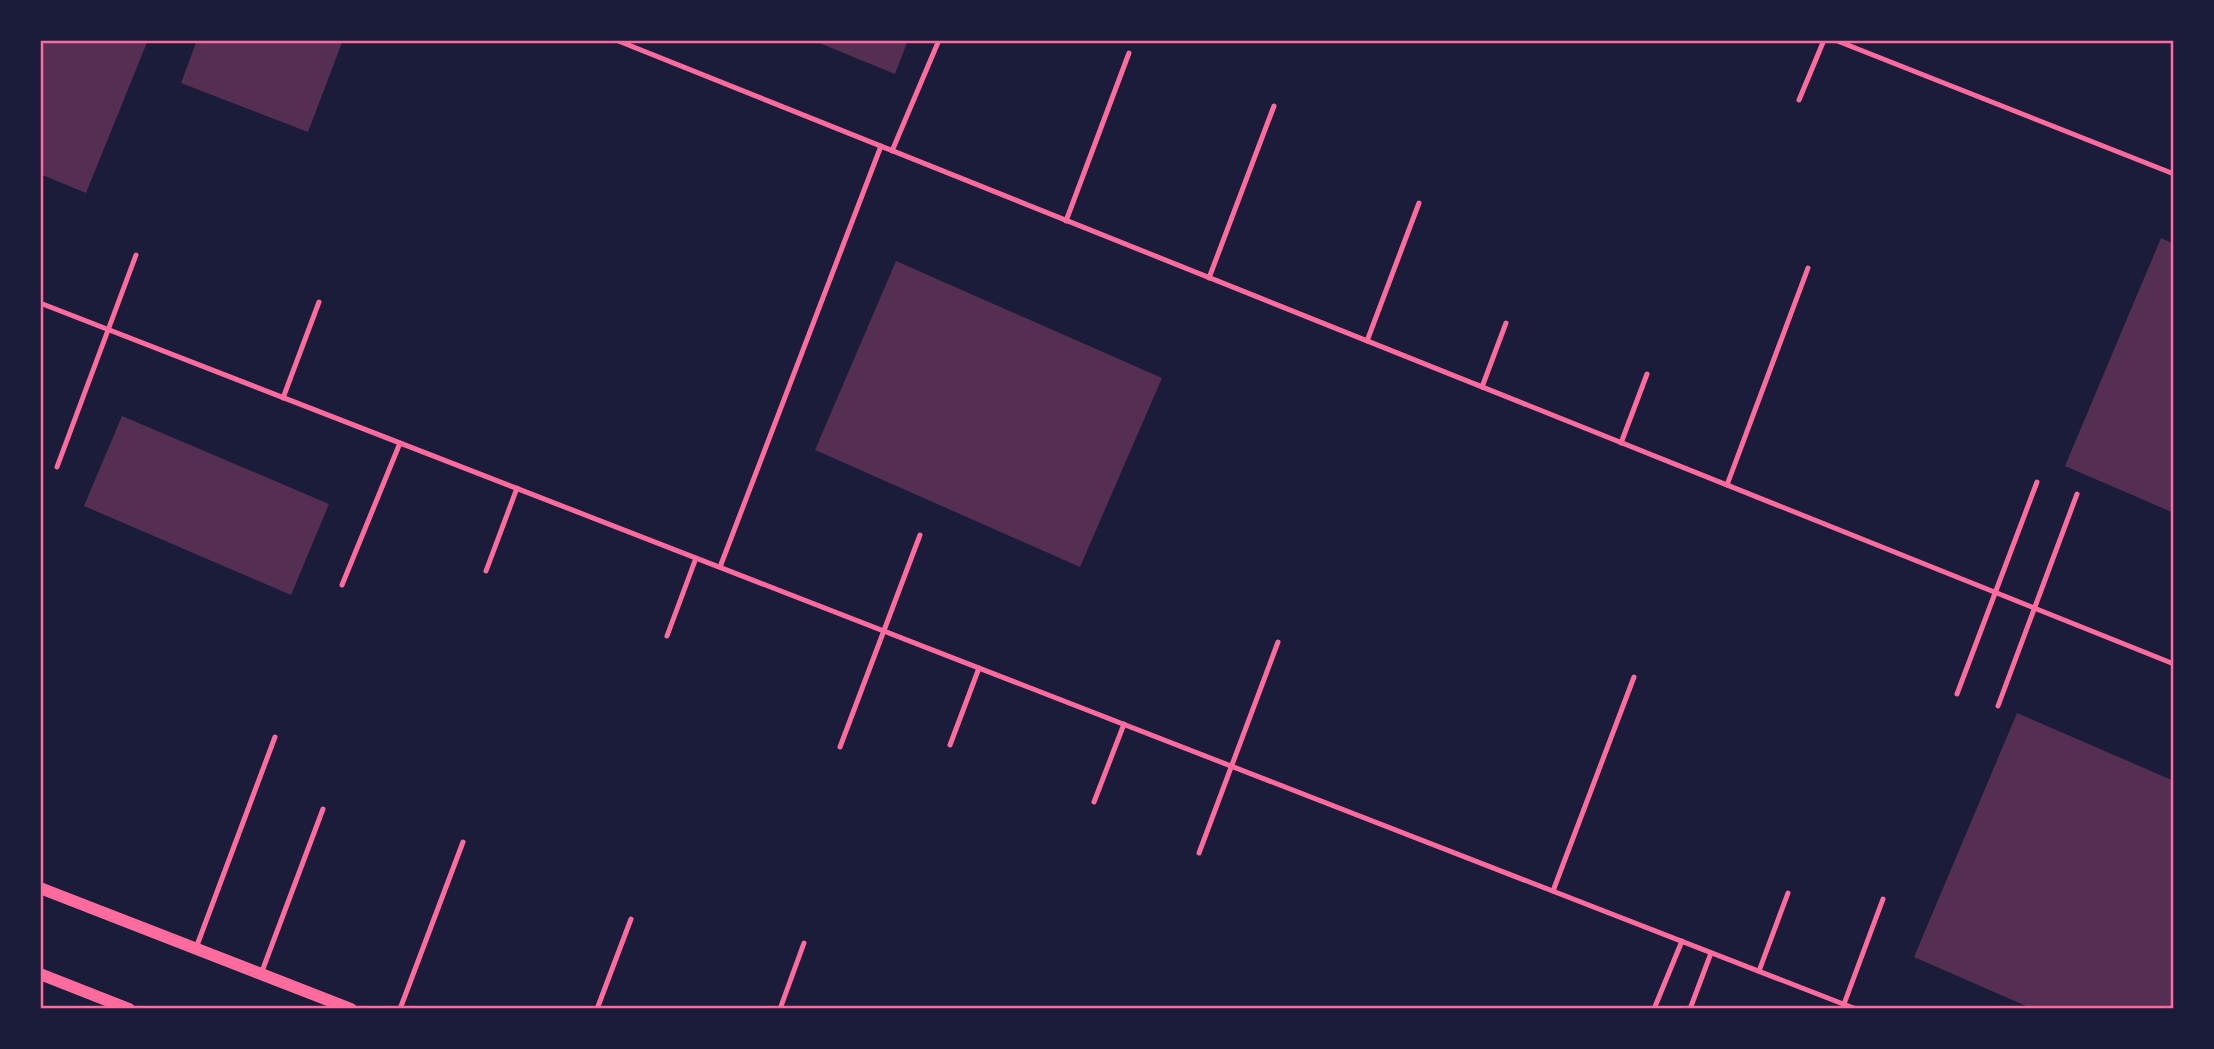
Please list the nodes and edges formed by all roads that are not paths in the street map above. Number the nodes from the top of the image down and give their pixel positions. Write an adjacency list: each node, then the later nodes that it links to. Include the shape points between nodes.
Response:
1 (616, 40): 8 (lane)
2 (939, 40): 9 (lane)
3 (1824, 40): 6 (lane)
4 (1835, 40): 10 (lane)
5 (1129, 53): 12 (lane)
6 (1799, 100)
7 (1274, 106): 15 (lane)
8 (881, 146): 9 (lane); 33 (lane)
9 (892, 151): 12 (lane)
10 (2174, 174)
11 (1419, 203): 20 (lane)
12 (1066, 221): 15 (lane)
13 (136, 255): 19 (lane)
14 (1808, 268): 28 (lane)
15 (1209, 278): 20 (lane)
16 (319, 302): 23 (lane)
17 (40, 303): 19 (lane)
18 (1506, 323): 22 (lane)
19 (108, 330): 23 (lane); 26 (lane)
20 (1367, 341): 22 (lane)
21 (1647, 374): 25 (lane)
22 (1482, 387): 25 (lane)
23 (283, 398): 24 (lane)
24 (400, 443): 29 (lane); 35 (lane)
25 (1621, 443): 28 (lane)
26 (57, 467)
27 (2037, 482): 36 (lane)
28 (1727, 485): 36 (lane)
29 (517, 488): 32 (lane); 34 (lane)
30 (2077, 494): 37 (lane)
31 (920, 536): 38 (lane)
32 (696, 558): 33 (lane); 39 (lane)
33 (720, 568): 38 (lane)
34 (486, 571)
35 (342, 584)
36 (1996, 592): 37 (lane); 44 (lane)
37 (2035, 608): 41 (lane); 45 (lane)
38 (884, 631): 42 (lane); 49 (lane)
39 (667, 636)
40 (1278, 642): 50 (lane)
41 (2174, 664)
42 (979, 668): 46 (lane); 48 (lane)
43 (1634, 677): 56 (lane)
44 (1957, 694)
45 (1998, 706)
46 (1124, 724): 50 (lane); 51 (lane)
47 (275, 737): 62 (lane)
48 (950, 745)
49 (840, 747)
50 (1231, 766): 54 (lane); 56 (lane)
51 (1094, 802)
52 (323, 809): 66 (lane)
53 (463, 842): 70 (lane)
54 (1199, 853)
55 (40, 888): 62 (street)
56 (1553, 891): 60 (lane)
57 (1788, 893): 64 (lane)
58 (1883, 898): 67 (lane)
59 (631, 919): 71 (lane)
60 (1682, 941): 63 (lane); 73 (lane)
61 (804, 943): 72 (lane)
62 (196, 948): 66 (street)
63 (1712, 953): 64 (lane); 74 (lane)
64 (1759, 971): 67 (lane)
65 (40, 974): 68 (street)
66 (261, 974): 69 (street)
67 (1844, 1004): 75 (lane)
68 (129, 1009)
69 (351, 1009)
70 (400, 1009)
71 (597, 1009)
72 (780, 1009)
73 (1654, 1009)
74 (1690, 1009)
75 (1856, 1009)

